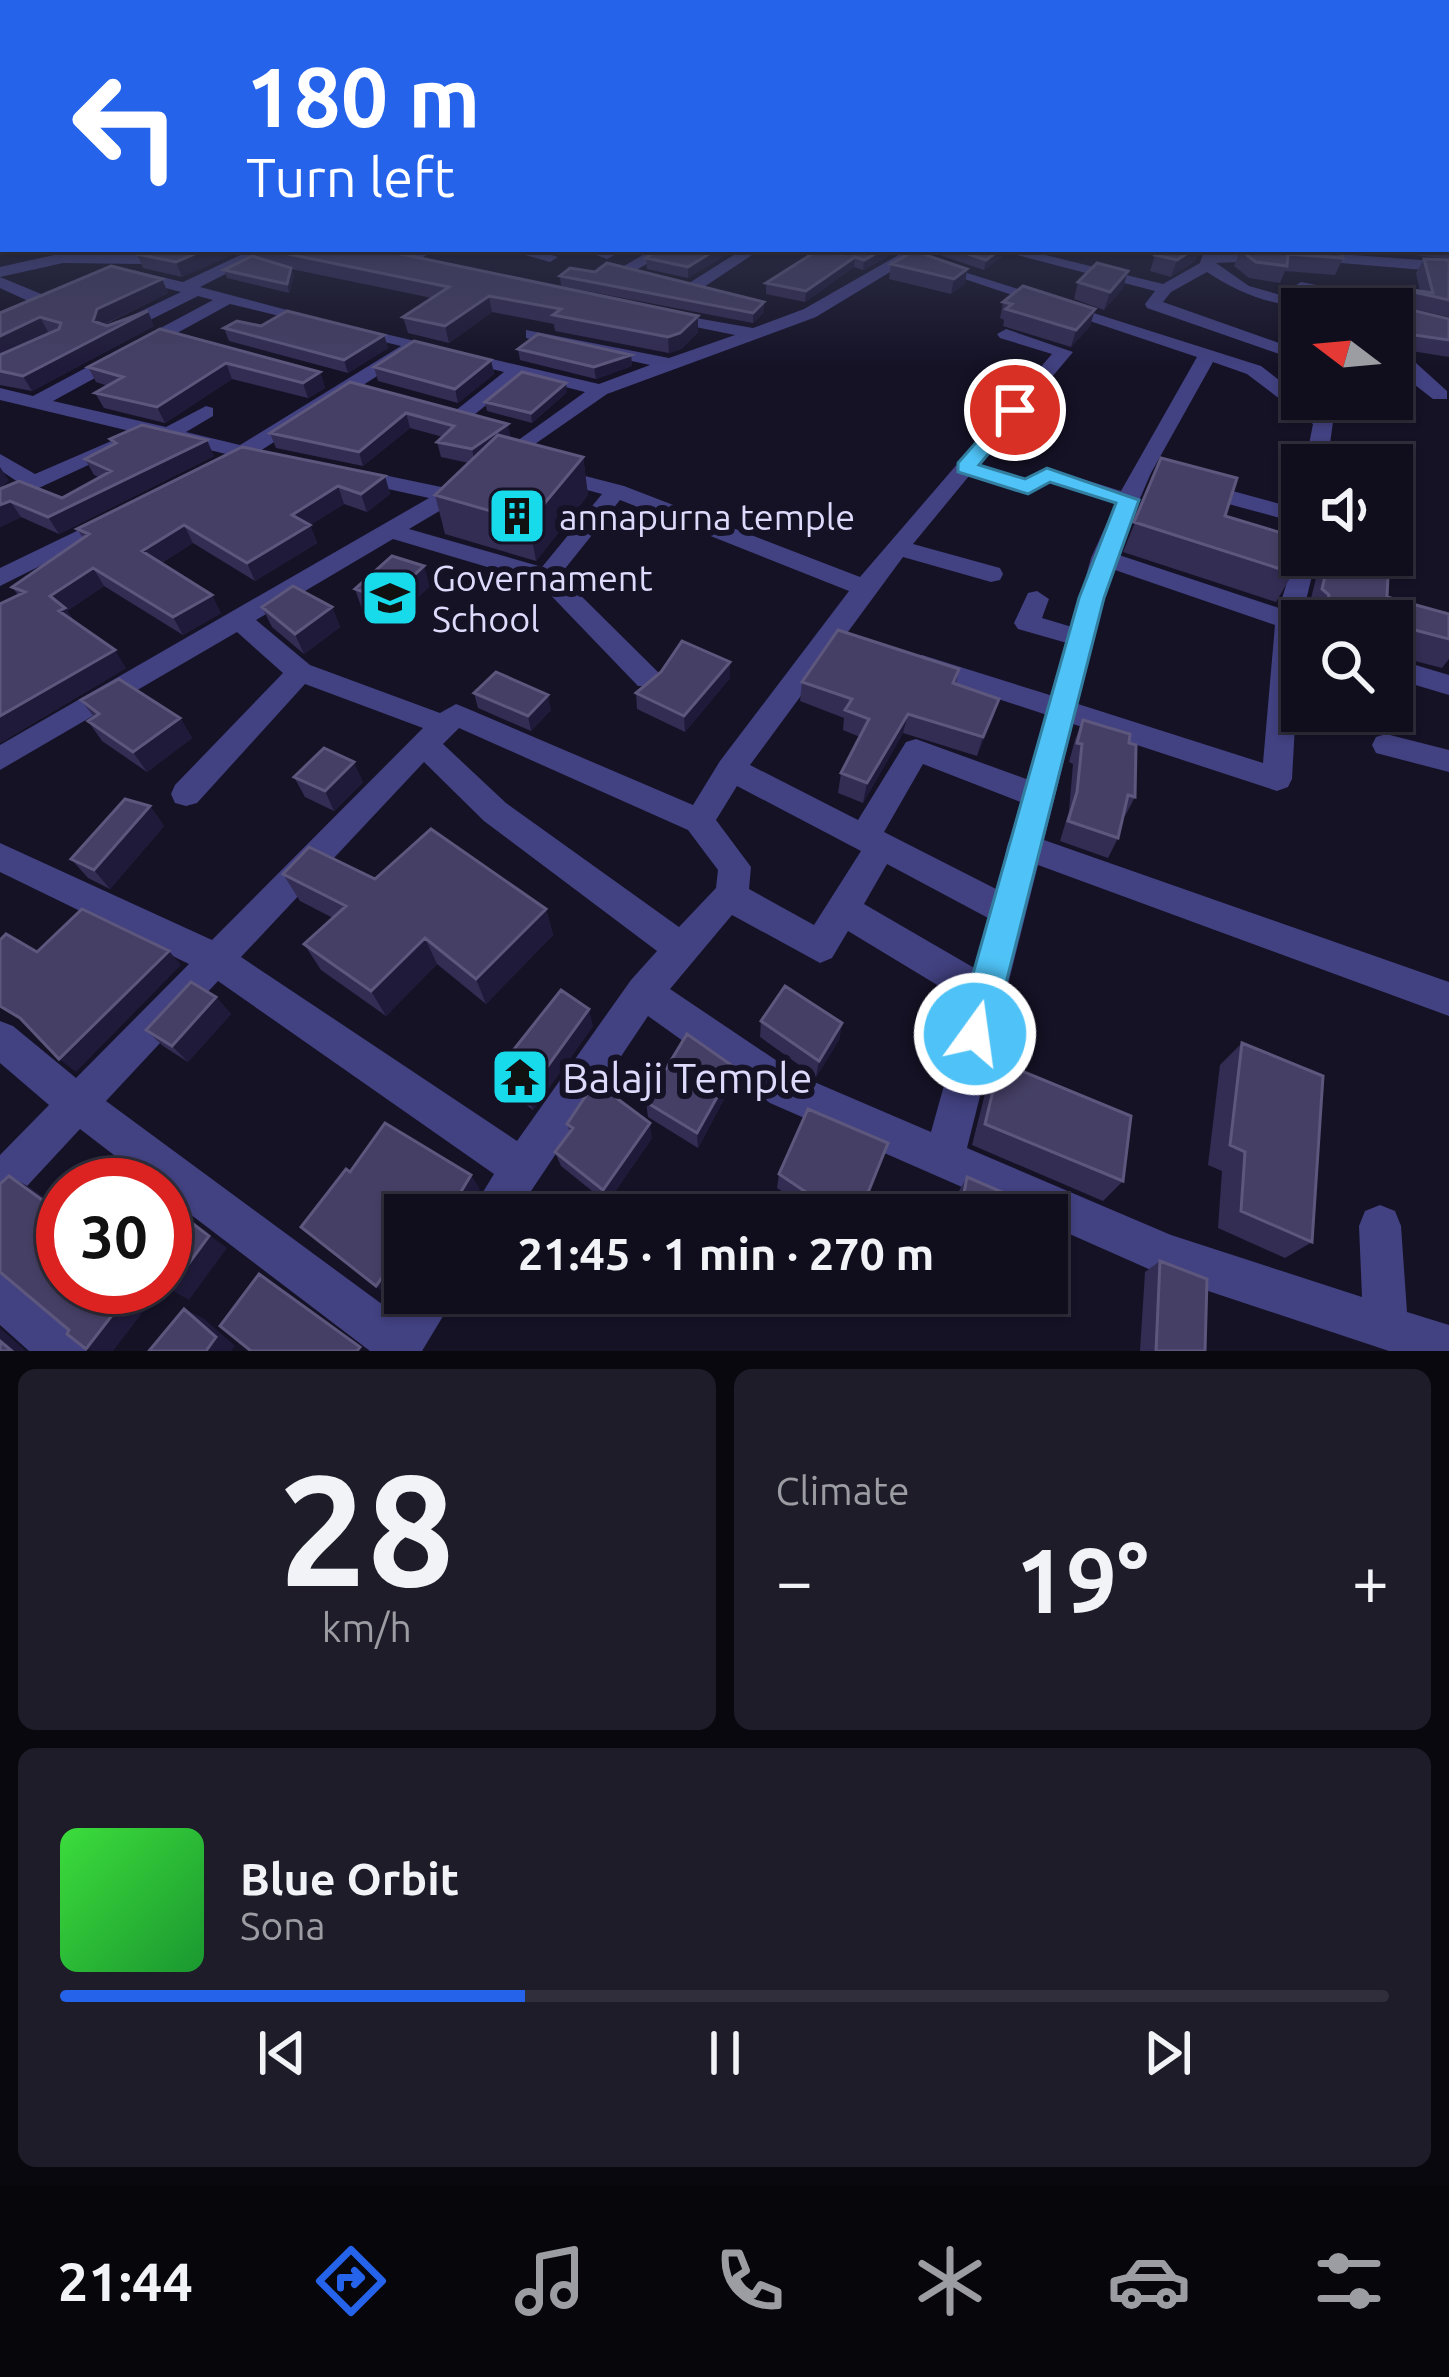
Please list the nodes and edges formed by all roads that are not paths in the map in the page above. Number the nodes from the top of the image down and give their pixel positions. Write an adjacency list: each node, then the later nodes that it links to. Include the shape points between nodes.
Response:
1 (158, 252): 13 (street)
2 (526, 252): 11 (street)
3 (658, 252): 21 (street, via 620,273)
4 (746, 252): 21 (street)
5 (812, 252): 9 (street)
6 (915, 252): 33 (street); 36 (street)
7 (1014, 252): 26 (street)
8 (1333, 253): 14 (street); 15 (street)
9 (820, 254)
10 (252, 255): 25 (street)
11 (550, 257)
12 (428, 258): 16 (street)
13 (145, 259): 19 (street, via 63,258); 25 (street, via 108,275)
14 (1206, 260): 17 (street); 26 (street); 30 (street, via 1243,289)
15 (1403, 260): 18 (street); 24 (street)
16 (395, 261)
17 (1185, 263)
18 (1449, 267)
19 (0, 272)
20 (0, 282): 31 (street)
21 (674, 284): 27 (street)
22 (1285, 284): 23 (street)
23 (1301, 288)
24 (1382, 288)
25 (190, 289): 29 (street); 34 (street)
26 (1165, 289): 45 (street, via 1152,302 1162,310)
27 (712, 292)
28 (63, 294): 31 (street)
29 (228, 298): 38 (street); 44 (street)
30 (1281, 298)
31 (45, 302): 37 (street)
32 (771, 305): 36 (street)
33 (1067, 305): 46 (street); 65 (street, via 1018,337 1064,352)
34 (162, 308): 38 (street); 39 (street)
35 (649, 312): 42 (street)
36 (810, 313): 42 (street)
37 (15, 315)
38 (194, 316): 40 (street)
39 (112, 332)
40 (164, 333): 43 (street); 57 (street)
41 (532, 334): 47 (street)
42 (758, 334): 47 (street)
43 (185, 339)
44 (414, 344): 49 (street); 52 (street)
45 (1281, 354)
46 (1208, 356): 50 (street); 69 (street)
47 (668, 364): 54 (street)
48 (1281, 366): 50 (street)
49 (518, 370): 54 (street); 58 (street, via 471,417)
50 (1254, 370): 61 (street, via 1323,422)
51 (1414, 370): 56 (street)
52 (344, 382): 55 (street); 62 (street)
53 (1413, 388): 56 (street)
54 (600, 390): 64 (street, via 527,432)
55 (376, 391)
56 (1444, 396)
57 (13, 401): 60 (street)
58 (440, 409)
59 (206, 412): 60 (street)
60 (161, 430): 62 (street); 68 (street)
61 (1319, 444)
62 (258, 455): 67 (street)
63 (0, 460): 68 (street)
64 (504, 460): 70 (street); 71 (street)
65 (965, 468): 69 (street, via 1028,487 1047,474); 76 (street)
66 (338, 472): 71 (street)
67 (192, 480)
68 (34, 484): 72 (street)
69 (1134, 486): 74 (street); 77 (street)
70 (616, 491): 79 (street); 81 (street)
71 (452, 496): 75 (street)
72 (0, 500)
73 (135, 509): 80 (street)
74 (1281, 513)
75 (392, 531): 79 (street); 84 (street)
76 (896, 548): 78 (street); 81 (street)
77 (1103, 557): 83 (street); 85 (street)
78 (992, 574)
79 (547, 577): 89 (street)
80 (0, 578)
81 (863, 587): 97 (street, via 839,637)
82 (1037, 599): 85 (street, via 1028,623)
83 (1281, 619)
84 (239, 620): 87 (street); 95 (street)
85 (1080, 638): 91 (street)
86 (892, 654): 91 (street)
87 (300, 672): 93 (street); 98 (street)
88 (1413, 674): 90 (street)
89 (648, 679)
90 (1449, 685)
91 (1060, 709): 92 (street, via 1276,779); 99 (street)
92 (1282, 732)
93 (434, 735): 100 (street, via 456,715); 107 (street, via 495,812); 108 (street)
94 (1386, 745): 96 (street)
95 (0, 759)
96 (1449, 761)
97 (730, 770): 100 (street); 101 (street)
98 (186, 794)
99 (1037, 796): 101 (street, via 920,749); 102 (street)
100 (699, 821): 104 (street, via 735,867)
101 (872, 843): 105 (street); 106 (street)
102 (1023, 846): 105 (street); 111 (street)
103 (0, 857): 108 (street)
104 (732, 897): 106 (street, via 820,946); 107 (street)
105 (1006, 910): 110 (street)
106 (845, 911): 110 (street)
107 (682, 949): 109 (street)
108 (215, 958): 113 (street); 115 (street)
109 (644, 992): 114 (street, via 784,1089); 115 (street)
110 (985, 994): 114 (street)
111 (1449, 999)
112 (0, 1039): 113 (street)
113 (77, 1103): 116 (street); 122 (street)
114 (944, 1157): 121 (street, via 1169,1256)
115 (522, 1169): 117 (street)
116 (0, 1184)
117 (505, 1194)
118 (1380, 1226): 121 (street)
119 (0, 1295): 124 (street)
120 (420, 1314): 122 (street)
121 (1386, 1327): 123 (street)
122 (397, 1348)
123 (1449, 1348)
124 (63, 1351)

